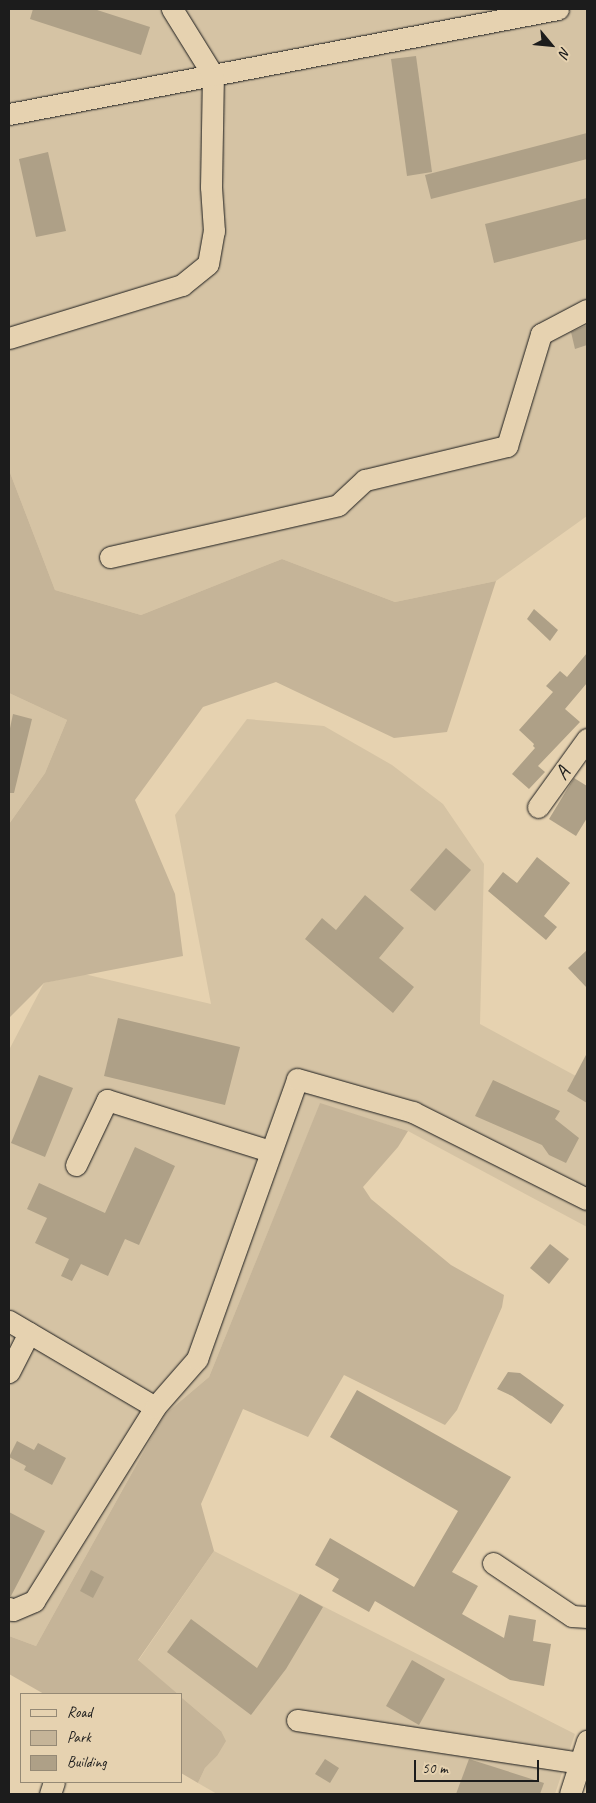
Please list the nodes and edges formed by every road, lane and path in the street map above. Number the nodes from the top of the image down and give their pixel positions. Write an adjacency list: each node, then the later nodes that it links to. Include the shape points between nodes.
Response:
1 (172, 9): 3 (street)
2 (558, 9): 3 (street)
3 (213, 75): 4 (street); 6 (street, via 211,187 214,231 208,264 182,285)
4 (9, 114)
5 (587, 310): 7 (street, via 541,334 507,446 365,480 338,505)
6 (9, 338)
7 (110, 557)
8 (587, 739): 9 (street, A)
9 (538, 807)
10 (270, 1151): 11 (street, via 107,1100); 12 (street, via 296,1079 413,1112); 16 (street, via 197,1359)
11 (76, 1165)
12 (587, 1199)
13 (9, 1321): 14 (street)
14 (29, 1333): 15 (street); 16 (street)
15 (9, 1372)
16 (155, 1407): 18 (street, via 34,1601 13,1610)
17 (493, 1563): 19 (street, via 572,1616)
18 (9, 1608)
19 (587, 1617)
20 (297, 1720): 22 (street)
21 (587, 1741): 22 (street)
22 (580, 1763): 23 (street)
23 (570, 1794)

